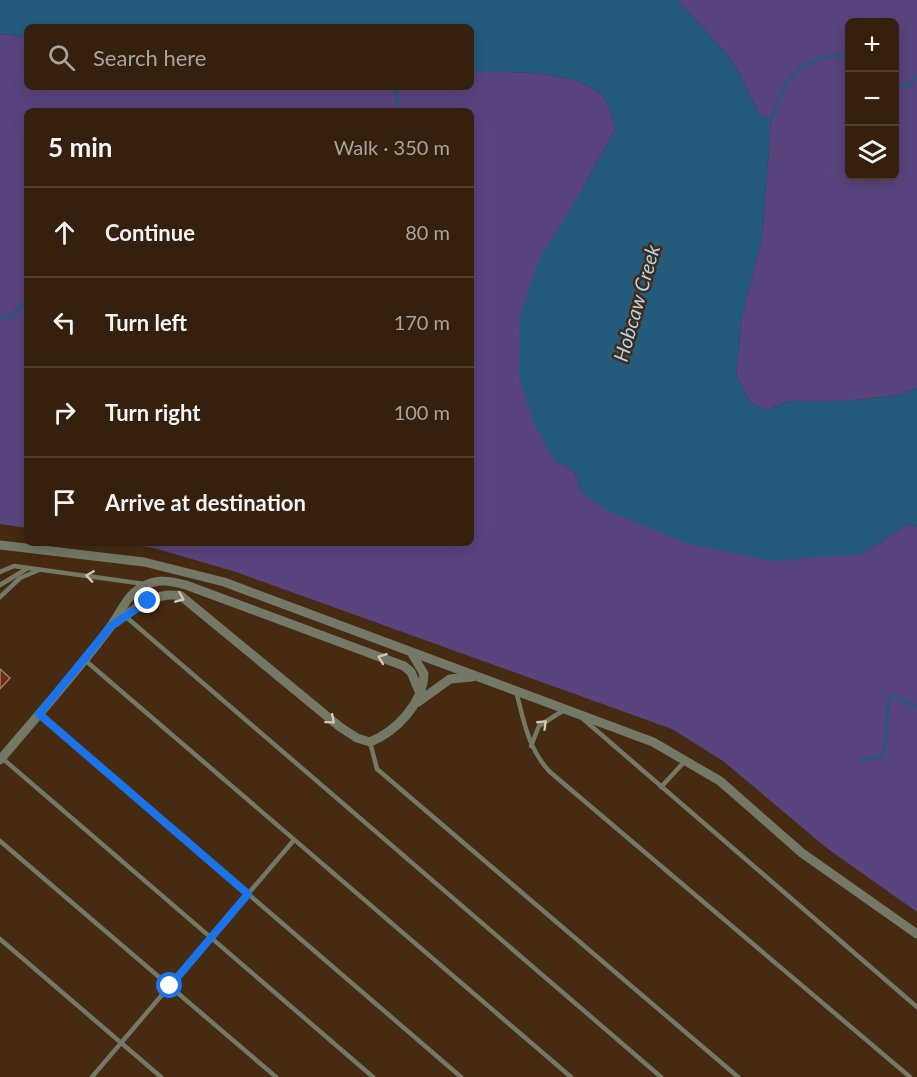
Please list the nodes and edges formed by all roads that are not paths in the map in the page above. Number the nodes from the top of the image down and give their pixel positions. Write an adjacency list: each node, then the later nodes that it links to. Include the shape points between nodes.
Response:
1 (0, 545): 10 (street, via 144,562 225,582)
2 (28, 568): 3 (lane); 4 (lane, via 14,566); 6 (lane)
3 (39, 570): 5 (lane, one-way to 3); 7 (lane, via 20,578)
4 (0, 572)
5 (148, 584): 9 (street, via 128,599); 14 (street, one-way to 5, via 405,666 186,585 169,580)
6 (0, 585)
7 (0, 597)
8 (125, 616): 9 (street); 19 (street, one-way to 19, via 168,593 181,596 340,727); 39 (lane)
9 (111, 626): 11 (street)
10 (411, 652): 12 (street); 14 (street, via 424,674)
11 (84, 659): 17 (street); 24 (lane)
12 (477, 676): 13 (street); 15 (street, via 450,679)
13 (516, 691): 16 (street); 20 (lane)
14 (421, 696): 15 (street)
15 (411, 708): 19 (street, via 389,732)
16 (565, 709): 18 (street); 20 (lane, one-way to 16, via 540,726)
17 (39, 714): 21 (street); 26 (lane)
18 (578, 714): 22 (street, via 653,742); 23 (lane)
19 (370, 742): 40 (lane, via 376,769)
20 (531, 746): 41 (lane, via 550,772)
21 (1, 759): 28 (lane)
22 (686, 760): 23 (lane); 27 (street, via 720,781 802,853)
23 (662, 788): 31 (lane)
24 (294, 840): 26 (lane); 38 (lane)
25 (0, 841): 30 (lane)
26 (248, 894): 28 (lane); 37 (lane)
27 (917, 934)
28 (211, 938): 30 (lane); 36 (lane)
29 (0, 939): 32 (lane)
30 (170, 986): 32 (lane); 35 (lane)
31 (917, 1007)
32 (121, 1043): 33 (lane); 34 (lane)
33 (92, 1077)
34 (161, 1077)
35 (276, 1077)
36 (373, 1077)
37 (461, 1077)
38 (571, 1077)
39 (661, 1077)
40 (738, 1077)
41 (910, 1077)

